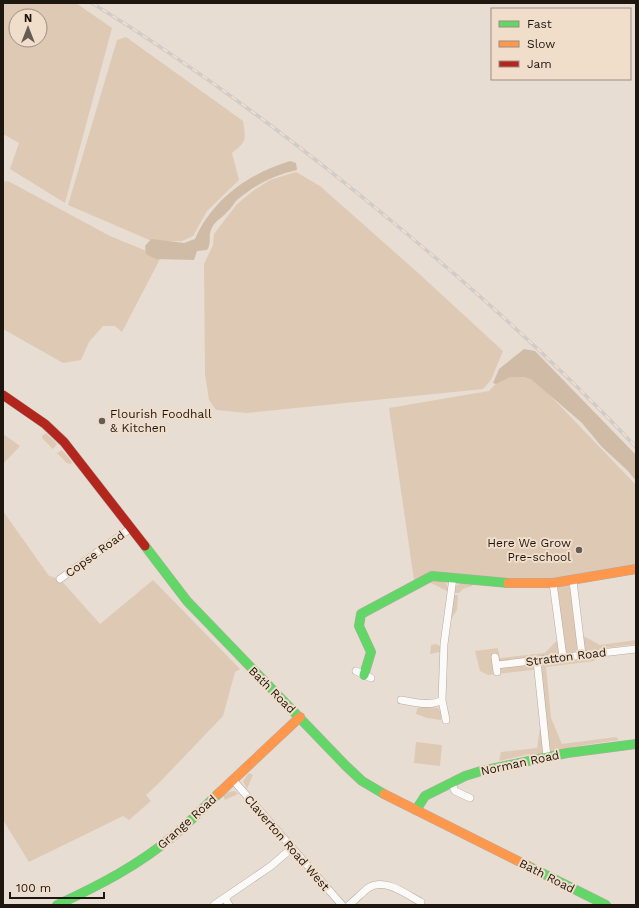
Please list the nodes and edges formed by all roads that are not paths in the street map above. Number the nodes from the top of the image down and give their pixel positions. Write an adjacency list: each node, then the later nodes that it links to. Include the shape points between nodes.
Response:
1 (3, 395): 2 (main road, Bath Road, via 45,424 64,442)
2 (131, 528): 5 (street, Copse Road); 16 (main road, Bath Road, via 187,601)
3 (636, 569): 6 (main road)
4 (453, 578): 7 (main road, via 523,584); 13 (main road, via 432,576 361,614 359,626 371,652); 15 (street, via 444,644)
5 (60, 579)
6 (573, 581): 7 (main road); 9 (street)
7 (553, 583): 11 (street)
8 (636, 649): 9 (street, Stratton Road)
9 (582, 655): 11 (street, Stratton Road)
10 (495, 657): 12 (street, Stratton Road, via 497,668)
11 (563, 658): 12 (street, Stratton Road)
12 (537, 661): 19 (street)
13 (364, 675)
14 (401, 700): 15 (street, via 427,704)
15 (442, 700): 17 (street)
16 (300, 717): 20 (main road, Grange Road); 23 (main road, Bath Road, via 362,781)
17 (446, 720)
18 (636, 744): 19 (main road, Norman Road, via 601,747)
19 (547, 757): 21 (main road, Norman Road, via 495,767)
20 (233, 780): 24 (street, Claverton Road West); 27 (main road, Grange Road, via 152,853 123,872)
21 (451, 782): 22 (street, via 455,791); 23 (main road, Norman Road, via 425,796)
22 (470, 798)
23 (416, 810): 32 (main road, Bath Road)
24 (292, 848): 25 (street); 30 (street, Claverton Road West)
25 (225, 898): 28 (street); 29 (street)
26 (422, 901): 31 (street, via 381,885 369,888)
27 (58, 905)
28 (214, 905)
29 (229, 905)
30 (342, 905)
31 (349, 905)
32 (606, 905)

